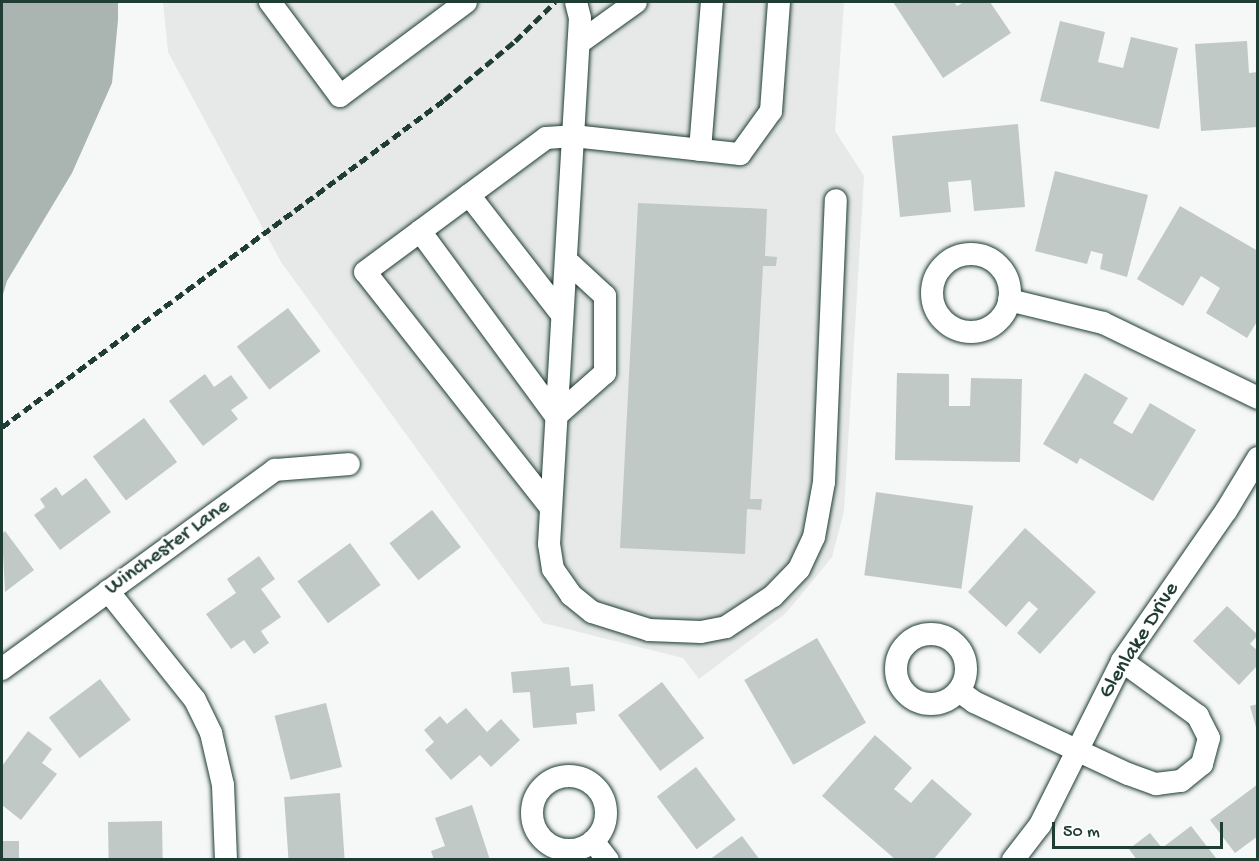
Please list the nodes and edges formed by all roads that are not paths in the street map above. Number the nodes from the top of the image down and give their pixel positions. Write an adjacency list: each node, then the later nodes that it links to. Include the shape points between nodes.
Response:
1 (270, 2): 2 (street, via 340,96)
2 (466, 2)
3 (576, 2): 7 (street)
4 (636, 2): 7 (street)
5 (712, 2): 9 (street)
6 (779, 2): 9 (street, via 771,111 740,154)
7 (579, 43): 8 (street)
8 (573, 136): 9 (street); 10 (street, via 546,138); 13 (street)
9 (700, 150)
10 (469, 195): 12 (street); 15 (street)
11 (836, 200): 20 (street, via 824,482 814,537 799,569 773,596 726,627 701,632 649,630 592,612 571,595 553,569 549,544)
12 (420, 231): 17 (street); 20 (street, via 365,272)
13 (566, 260): 15 (street); 17 (street, via 605,296 605,373)
14 (1010, 300): 16 (street, via 1103,323)
15 (562, 315): 17 (street)
16 (1257, 398)
17 (556, 416): 20 (street)
18 (1257, 458): 22 (street, Glenlake Drive, via 1226,511)
19 (349, 464): 21 (street, Winchester Lane, via 275,470)
20 (551, 508)
21 (108, 591): 23 (street, Winchester Lane); 27 (street, via 195,700 211,733 223,785)
22 (1122, 661): 25 (street, Glenlake Drive); 25 (street, via 1198,716 1209,738 1202,764 1181,781 1156,784)
23 (2, 669)
24 (959, 691): 25 (street, via 974,702)
25 (1077, 749): 29 (street, Glenlake Drive, via 1040,825)
26 (594, 841): 28 (street)
27 (226, 860)
28 (608, 860)
29 (1013, 860)

